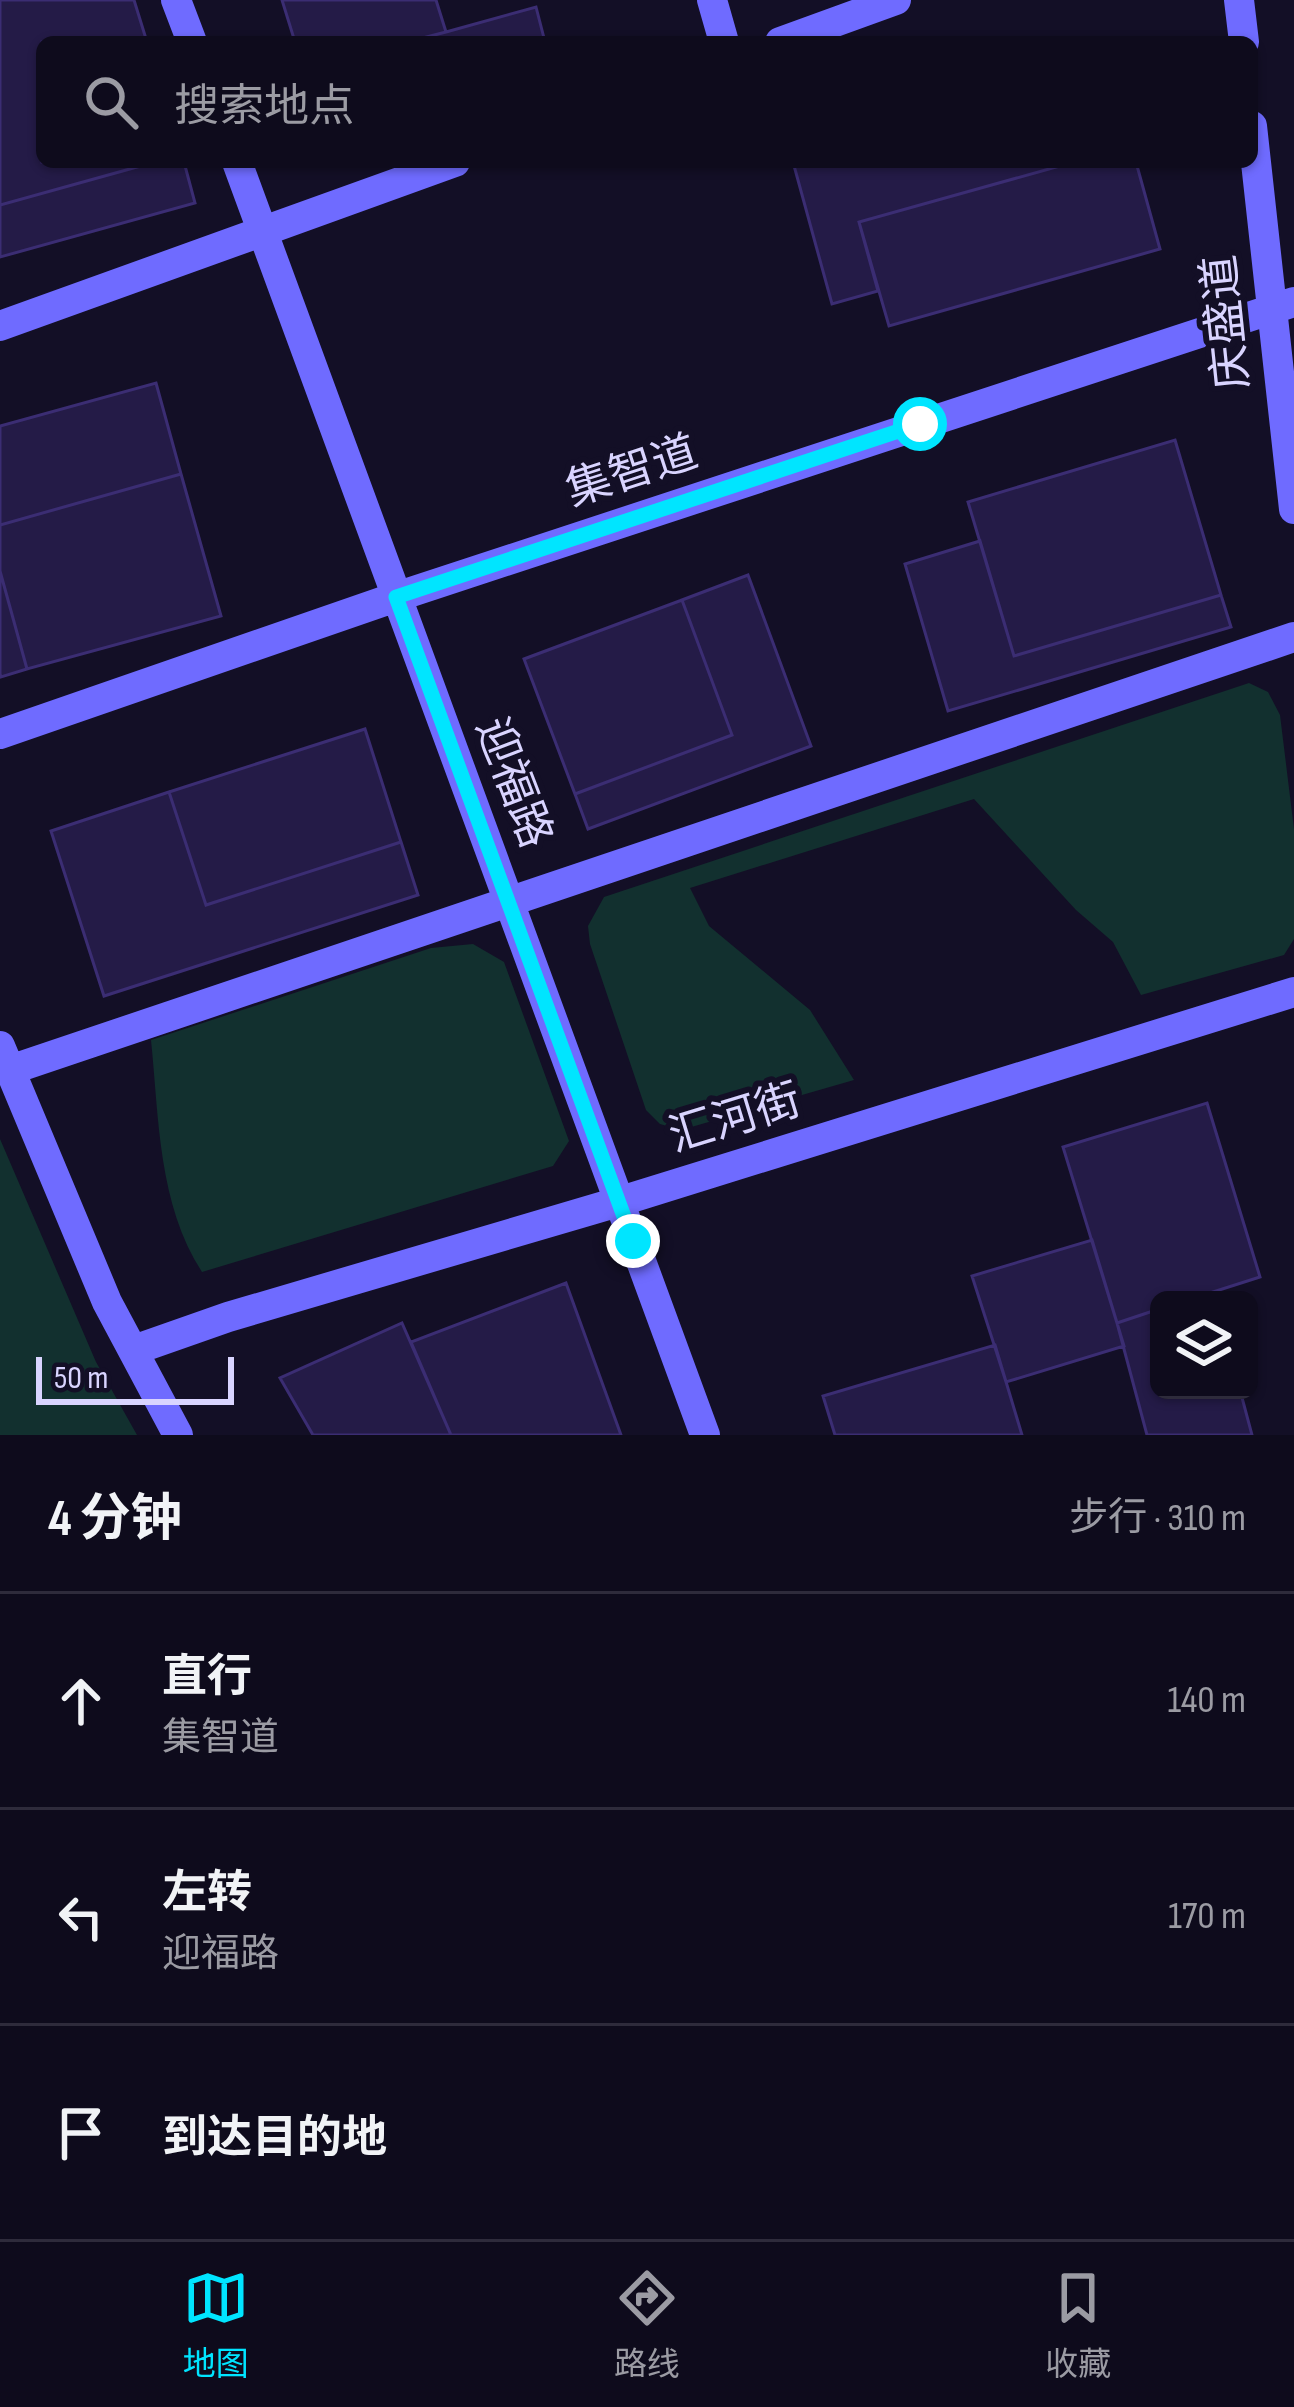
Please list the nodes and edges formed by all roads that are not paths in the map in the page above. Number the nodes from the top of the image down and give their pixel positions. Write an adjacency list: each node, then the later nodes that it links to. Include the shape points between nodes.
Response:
1 (176, 0): 5 (street)
2 (712, 0): 6 (street)
3 (896, 0): 7 (street)
4 (1240, 0): 8 (street)
5 (190, 36)
6 (722, 36)
7 (797, 36)
8 (1243, 36)
9 (1258, 162): 13 (street, 庆盛道)
10 (239, 168): 12 (street, 迎福路)
11 (439, 168): 12 (street)
12 (263, 233): 14 (street); 16 (street, 迎福路)
13 (1282, 306): 15 (street, 庆盛道); 16 (street, 集智道)
14 (0, 326)
15 (1294, 509)
16 (396, 597): 18 (street, 集智道); 19 (street, 迎福路)
17 (1294, 638): 19 (street)
18 (0, 734)
19 (510, 901): 21 (street); 22 (street, 迎福路)
20 (1294, 992): 22 (street, 汇河街)
21 (4, 1058): 23 (street)
22 (618, 1202): 23 (street, 汇河街); 25 (street, 迎福路)
23 (134, 1350): 24 (street)
24 (178, 1435)
25 (705, 1435)

